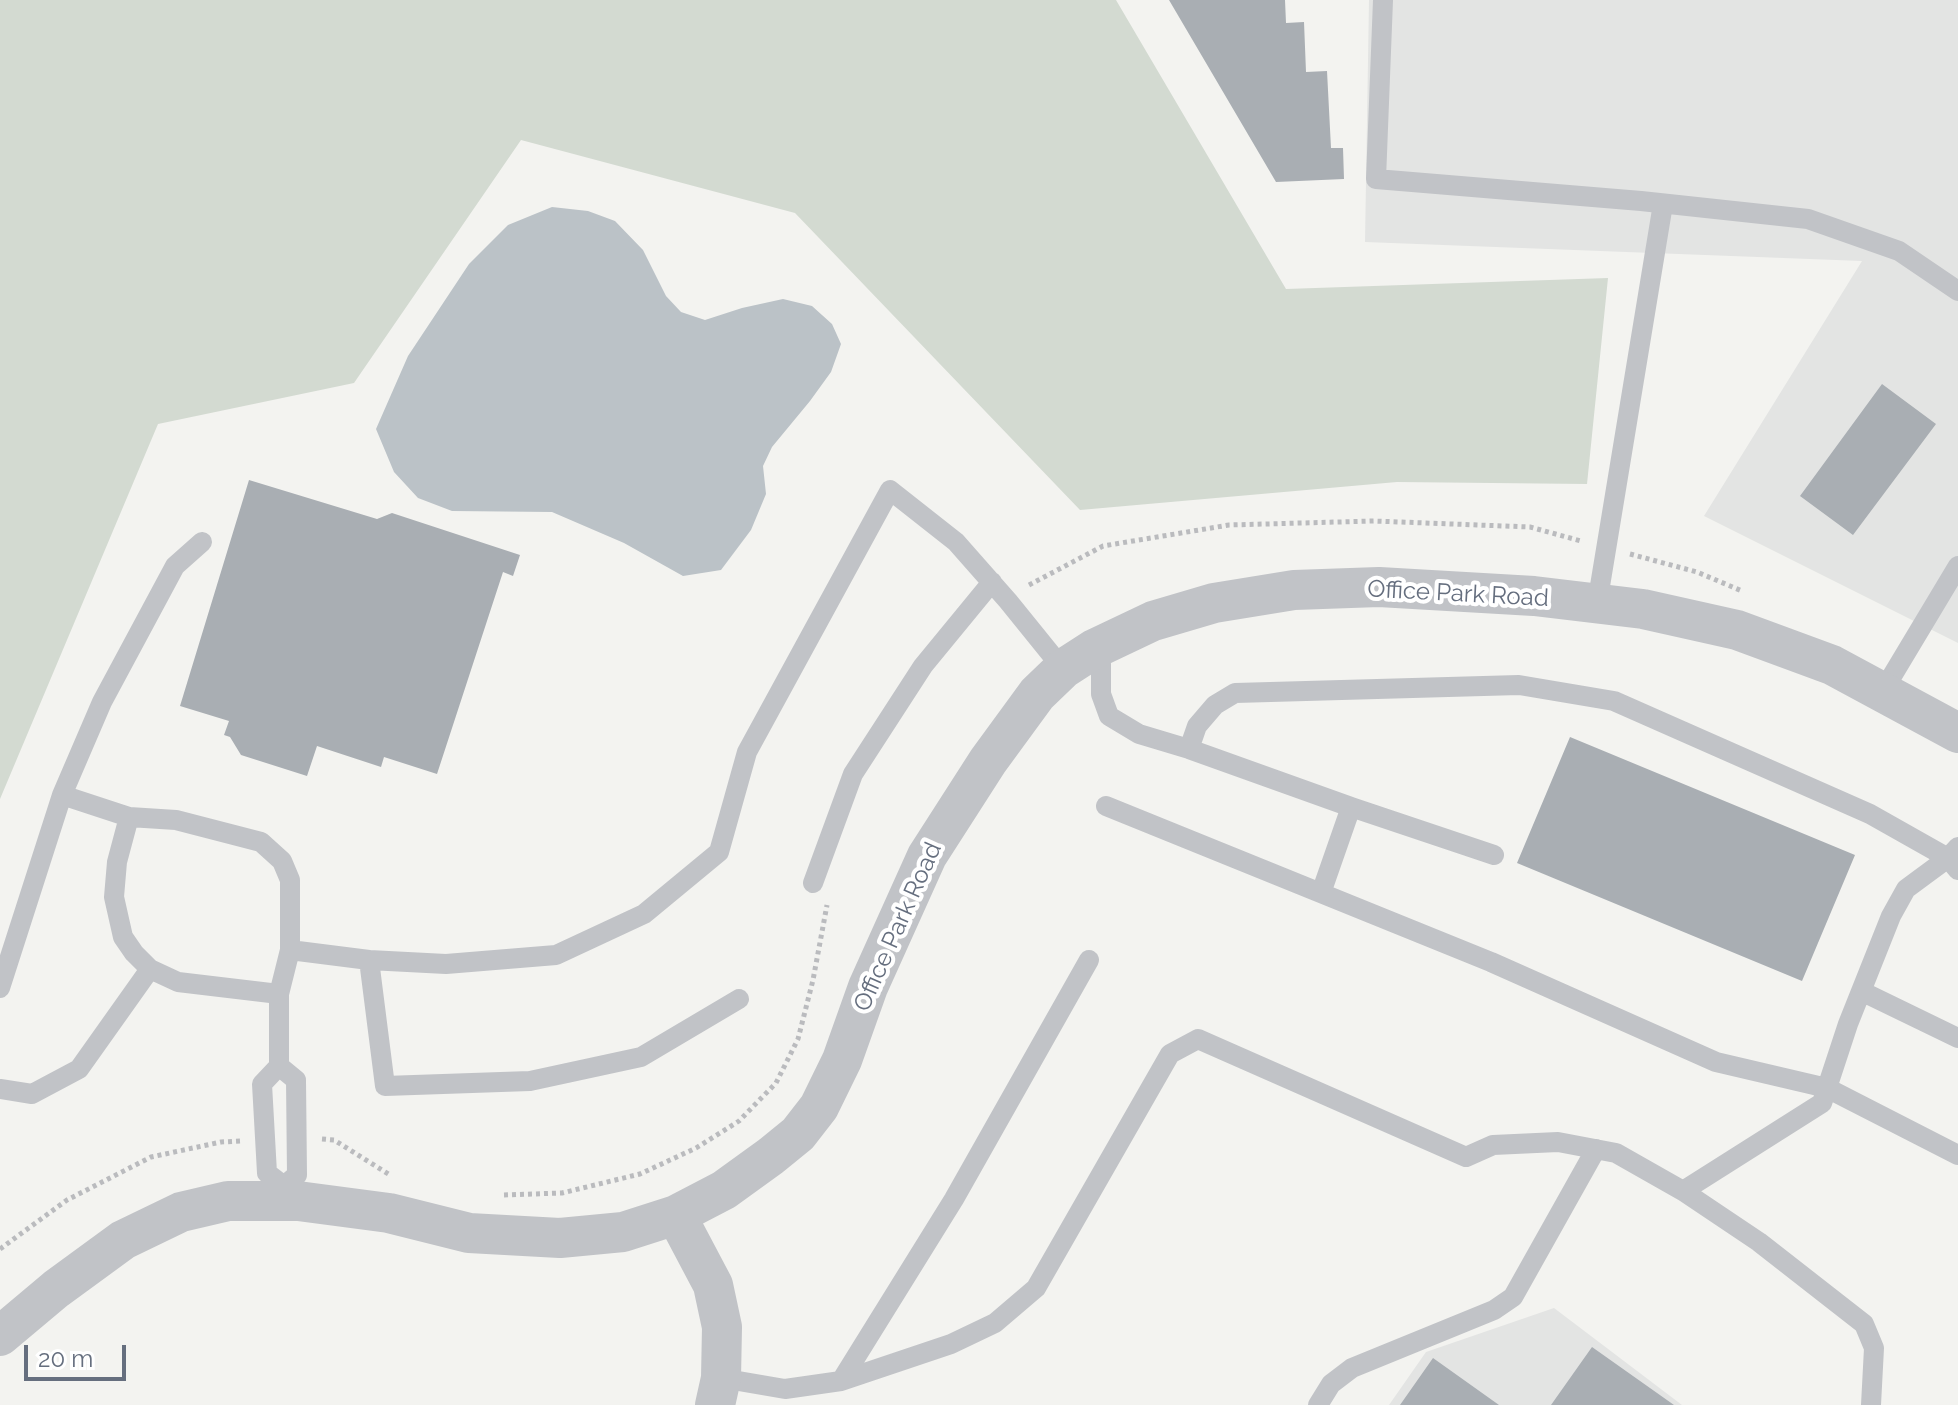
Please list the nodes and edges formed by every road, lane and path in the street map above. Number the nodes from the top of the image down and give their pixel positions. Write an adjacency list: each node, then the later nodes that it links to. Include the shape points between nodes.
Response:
1 (1383, 0): 2 (lane, via 1376,179)
2 (1663, 204): 3 (lane, via 1808,219 1899,251); 7 (lane)
3 (1958, 291)
4 (202, 542): 12 (lane, via 175,566 102,702)
5 (1956, 574): 9 (lane)
6 (992, 582): 8 (lane); 18 (lane, via 923,666 853,774); 21 (lane, via 956,542 890,490 747,752 719,852 644,914 556,955 446,964)
7 (1597, 604): 8 (street, Office Park Road, via 1379,587 1294,590 1214,603 1153,621); 9 (street, Office Park Road, via 1737,630 1832,665)
8 (1078, 659): 11 (lane, via 1101,664 1101,694 1109,716 1139,734); 36 (street, Office Park Road, via 1037,694 927,856 819,1107 771,1156 724,1190)
9 (1883, 691): 10 (street, Office Park Road)
10 (1958, 733)
11 (1189, 749): 14 (lane); 17 (lane, via 1197,726 1215,705 1235,693 1519,685 1614,701 1870,814)
12 (62, 795): 15 (lane); 24 (lane)
13 (1106, 806): 19 (lane)
14 (1351, 807): 16 (lane); 19 (lane)
15 (129, 817): 20 (lane, via 176,820 261,842 282,861 290,880); 23 (lane, via 114,897 123,937)
16 (1494, 855)
17 (1955, 859): 25 (lane, via 1906,889)
18 (813, 883)
19 (1321, 893): 30 (lane, via 1716,1062)
20 (290, 950): 21 (lane); 26 (lane)
21 (369, 960): 27 (lane, via 385,1086 530,1081 641,1057)
22 (1089, 960): 38 (lane, via 954,1199)
23 (150, 969): 26 (lane, via 178,982); 31 (lane, via 79,1069 32,1094)
24 (0, 988)
25 (1861, 991): 28 (lane); 30 (lane)
26 (279, 994): 29 (lane)
27 (739, 999)
28 (1958, 1038)
29 (279, 1066): 35 (lane, via 296,1080 297,1175); 35 (lane, via 262,1084 267,1173)
30 (1827, 1088): 33 (lane); 34 (lane, via 1822,1103)
31 (0, 1089)
32 (1596, 1149): 34 (lane, via 1616,1153); 38 (lane, via 1558,1142 1493,1145 1466,1157 1198,1039 1170,1054 1036,1288 995,1323 951,1344); 40 (lane, via 1513,1297 1494,1310 1352,1368 1331,1384)
33 (1958, 1155)
34 (1683, 1191): 41 (lane, via 1864,1324 1874,1348)
35 (284, 1194): 36 (street, Office Park Road, via 469,1233 560,1238 623,1232); 37 (street, Office Park Road, via 181,1212 123,1240)
36 (676, 1215): 39 (street, via 713,1285 722,1327)
37 (0, 1336)
38 (841, 1381): 39 (lane)
39 (718, 1392)
40 (1318, 1405)
41 (1871, 1405)

